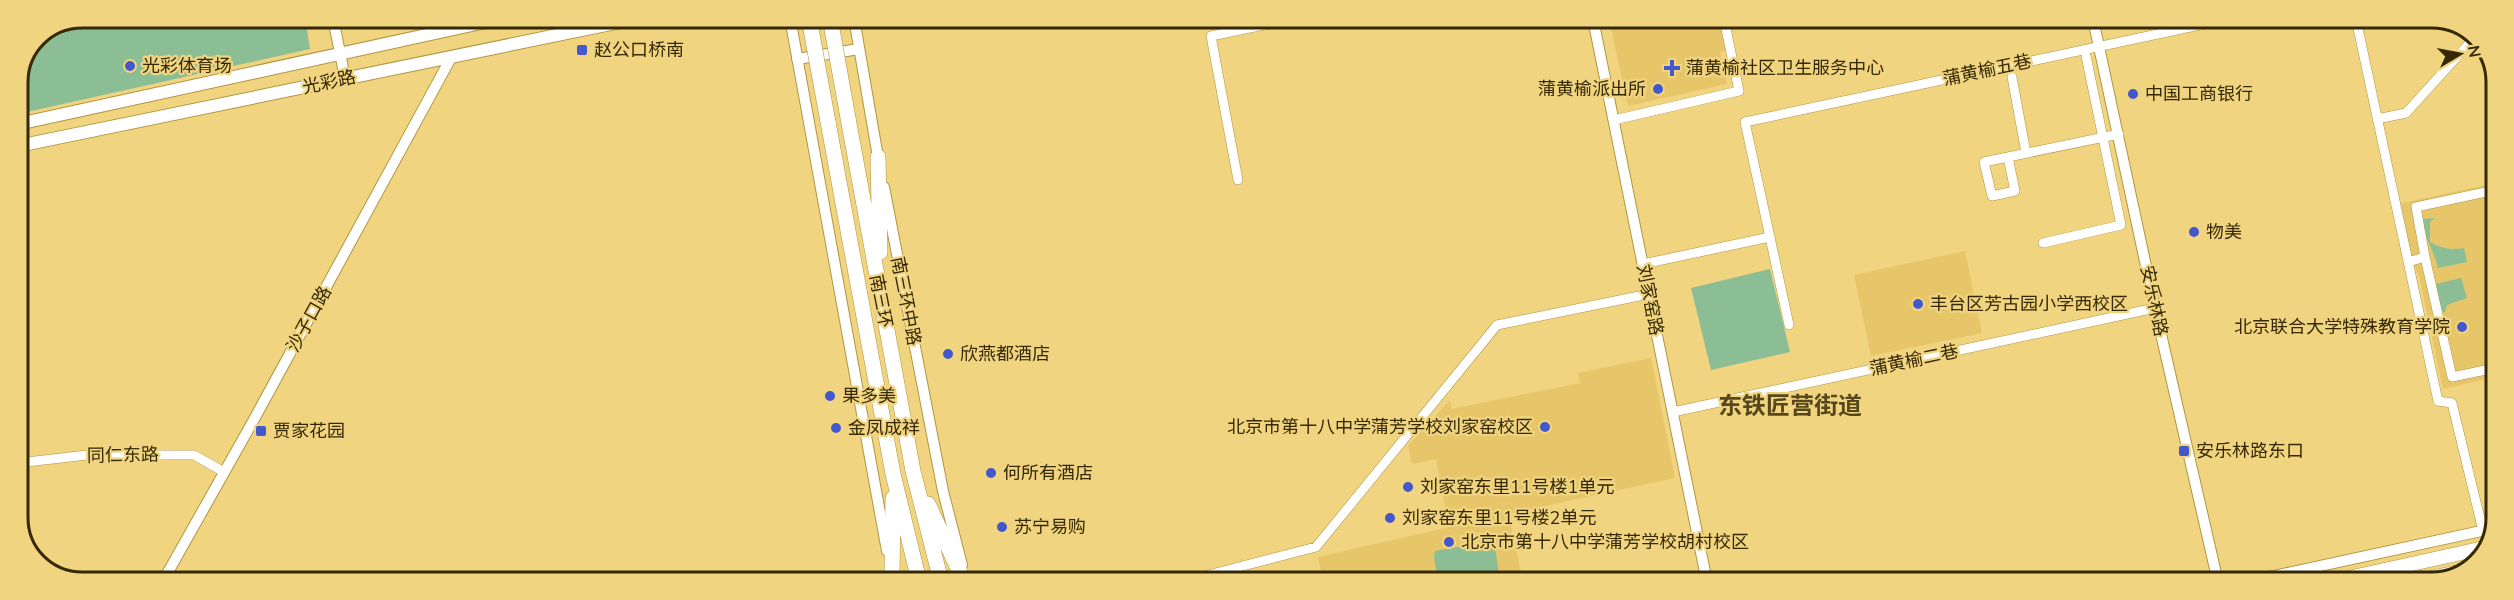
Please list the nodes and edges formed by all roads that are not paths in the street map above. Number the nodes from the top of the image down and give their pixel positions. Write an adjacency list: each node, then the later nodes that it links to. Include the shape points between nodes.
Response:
1 (335, 28): 17 (street)
2 (460, 28): 17 (main road, 光彩路)
3 (591, 28): 18 (main road, 光彩路)
4 (792, 28): 20 (street)
5 (811, 28): 48 (highway, 南三环, bridge)
6 (832, 28): 40 (highway, 南三环, bridge)
7 (856, 28): 16 (street, 南三环中路)
8 (1250, 28): 32 (street, via 1211,36)
9 (1595, 28): 24 (street, 刘家窑路)
10 (1726, 28): 24 (street, via 1739,91)
11 (2095, 28): 15 (street, 安乐林路)
12 (2185, 28): 15 (street, 蒲黄榆五巷)
13 (2358, 28): 23 (street)
14 (2469, 44): 23 (street, via 2406,113)
15 (2099, 46): 26 (street, 安乐林路); 34 (street, 蒲黄榆五巷, via 1745,122)
16 (859, 49): 20 (street); 30 (street, 南三环中路)
17 (340, 55): 22 (street); 25 (main road, 光彩路)
18 (452, 56): 22 (main road, 光彩路); 47 (street, 沙子口路)
19 (2086, 56): 27 (street)
20 (797, 60): 52 (street)
21 (2012, 77): 29 (street)
22 (345, 78): 28 (main road, 光彩路)
23 (2377, 118): 37 (street)
24 (1614, 120): 38 (street, 刘家窑路)
25 (28, 122)
26 (2119, 134): 27 (street); 41 (street, 安乐林路)
27 (2103, 137): 29 (street); 35 (street, via 2121,225)
28 (28, 144)
29 (2026, 153): 31 (street)
30 (878, 157): 40 (highway); 57 (street, 南三环中路, via 943,491)
31 (2008, 157): 31 (street, via 2015,191 1992,196 1984,162)
32 (1238, 180)
33 (2485, 192): 36 (street, via 2416,207)
34 (1770, 237): 38 (street); 42 (street)
35 (2043, 243)
36 (2425, 257): 37 (street); 43 (street, via 2452,377)
37 (2408, 262): 49 (street, via 2438,401 2452,403)
38 (1643, 264): 39 (street, 刘家窑路)
39 (1649, 294): 44 (street, 刘家窑路); 58 (street, via 1497,325 1316,547)
40 (881, 300): 46 (highway, 南三环)
41 (2155, 308): 44 (street, 蒲黄榆二巷); 60 (street, 安乐林路)
42 (1789, 325)
43 (2486, 370)
44 (1673, 412): 59 (street, 刘家窑路)
45 (29, 461): 47 (street, 同仁东路, via 87,455 194,455)
46 (914, 471): 55 (highway, 南三环); 56 (highway)
47 (224, 472): 51 (street, 沙子口路)
48 (893, 474): 53 (highway); 54 (highway, 南三环)
49 (2483, 531): 61 (street)
50 (2474, 550): 62 (main road)
51 (168, 572)
52 (889, 572)
53 (890, 572)
54 (917, 572)
55 (939, 572)
56 (961, 572)
57 (963, 572)
58 (1220, 572)
59 (1705, 572)
60 (2216, 572)
61 (2292, 572)
62 (2375, 572)

